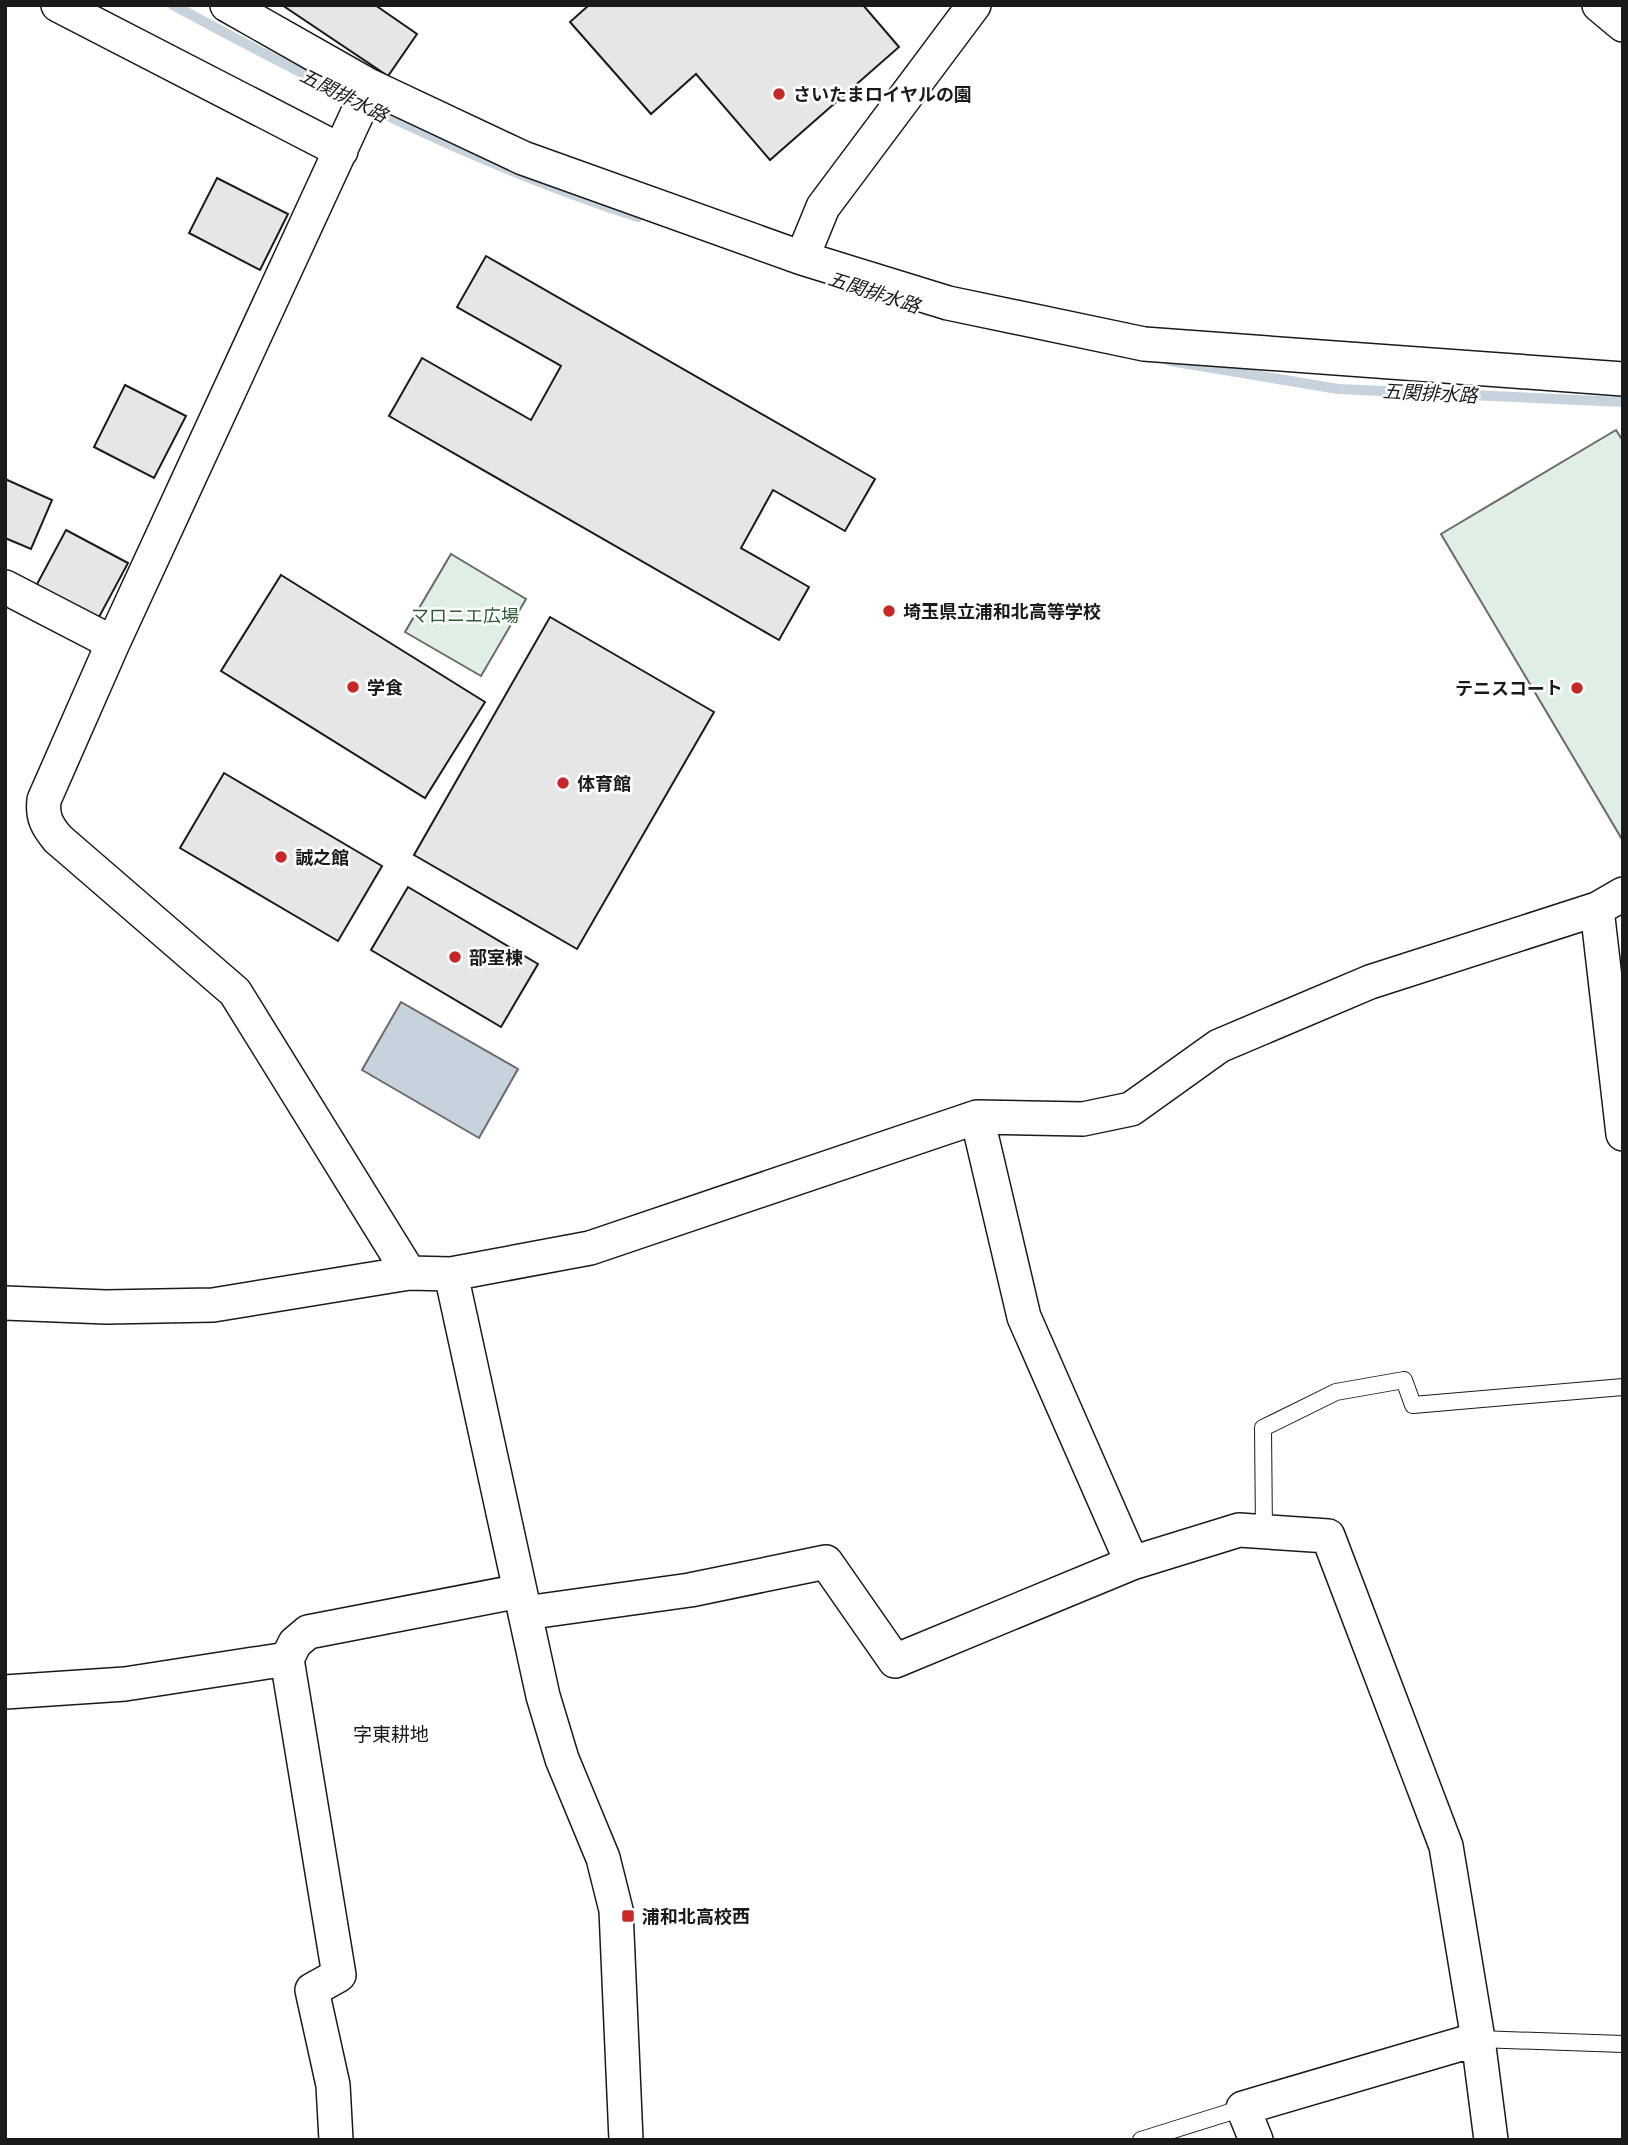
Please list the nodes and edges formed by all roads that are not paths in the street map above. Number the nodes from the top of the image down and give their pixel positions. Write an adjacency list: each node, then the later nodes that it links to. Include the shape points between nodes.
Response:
1 (58, 5): 7 (street)
2 (228, 5): 6 (street)
3 (974, 5): 8 (street, via 823,207)
4 (1599, 5): 5 (street)
5 (1623, 25)
6 (370, 86): 7 (street); 8 (street, via 523,158)
7 (341, 150): 11 (street)
8 (802, 258): 9 (street, via 948,303 1144,344)
9 (1623, 379)
10 (5, 587): 11 (street)
11 (113, 643): 15 (street, via 44,800 47,825 235,992)
12 (1610, 901): 13 (street, via 1370,982 1219,1045 1131,1109 1083,1119); 14 (street)
13 (977, 1117): 16 (street, via 590,1248); 20 (street, via 1024,1317)
14 (1623, 1134)
15 (409, 1273): 16 (street); 17 (street, via 213,1305)
16 (451, 1274): 21 (street)
17 (5, 1303)
18 (1623, 1387): 19 (lane, via 1413,1405 1404,1380 1336,1392 1263,1428)
19 (1264, 1532): 20 (street, via 1239,1530); 24 (street, via 1328,1536 1446,1846)
20 (1132, 1563): 21 (street, via 895,1661 826,1562 690,1590)
21 (522, 1602): 22 (street, via 308,1632 295,1643); 28 (street, via 552,1728 603,1858 616,1910)
22 (287, 1659): 23 (street, via 125,1684); 27 (street, via 339,1975 312,1990 333,2085)
23 (5, 1692)
24 (1478, 2039): 25 (lane); 26 (street); 31 (street)
25 (1623, 2044)
26 (1243, 2108): 29 (lane); 30 (street)
27 (336, 2140)
28 (626, 2140)
29 (1141, 2140)
30 (1256, 2140)
31 (1491, 2140)

